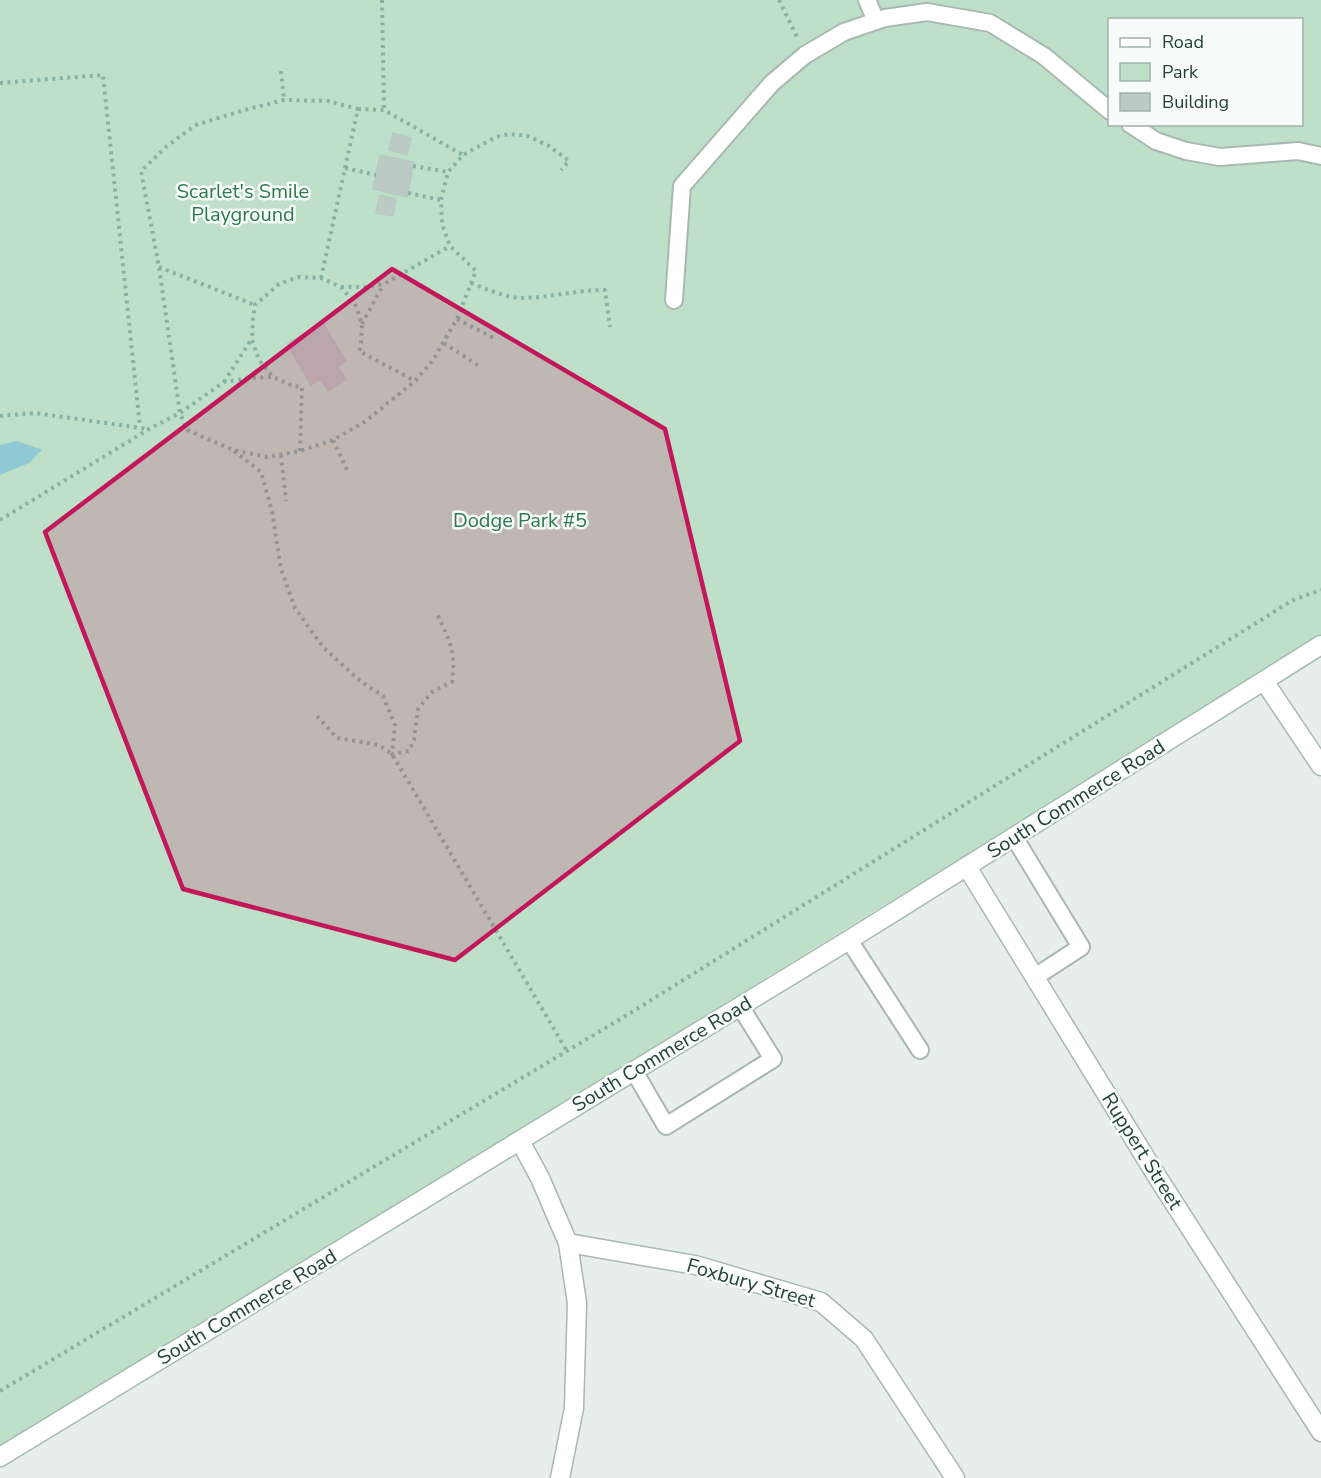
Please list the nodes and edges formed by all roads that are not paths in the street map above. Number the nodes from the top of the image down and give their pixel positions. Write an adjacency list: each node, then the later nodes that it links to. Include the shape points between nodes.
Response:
1 (867, 0): 2 (lane)
2 (876, 21): 3 (lane, via 927,12 990,23 1044,56); 6 (lane, via 844,32 805,55 772,83 682,186)
3 (1108, 109)
4 (1133, 126): 5 (lane, via 1156,141 1186,152 1220,157 1298,151)
5 (1321, 156)
6 (674, 300)
7 (1321, 645): 8 (street, South Commerce Road)
8 (1264, 681): 9 (street); 10 (street, South Commerce Road)
9 (1321, 766)
10 (1014, 837): 11 (street, South Commerce Road); 13 (lane, via 1080,947)
11 (967, 867): 12 (street, South Commerce Road); 13 (street, Ruppert Street)
12 (849, 940): 14 (street, South Commerce Road); 15 (lane)
13 (1035, 977): 19 (street, Ruppert Street)
14 (740, 1006): 16 (street, South Commerce Road); 16 (lane, via 773,1059 666,1126)
15 (920, 1050)
16 (634, 1071): 17 (street, South Commerce Road)
17 (520, 1141): 18 (street); 20 (street, South Commerce Road)
18 (568, 1243): 21 (street, via 577,1303 574,1408); 22 (street, Foxbury Street, via 695,1265 821,1302 864,1340)
19 (1321, 1432)
20 (0, 1457)
21 (560, 1478)
22 (955, 1478)

